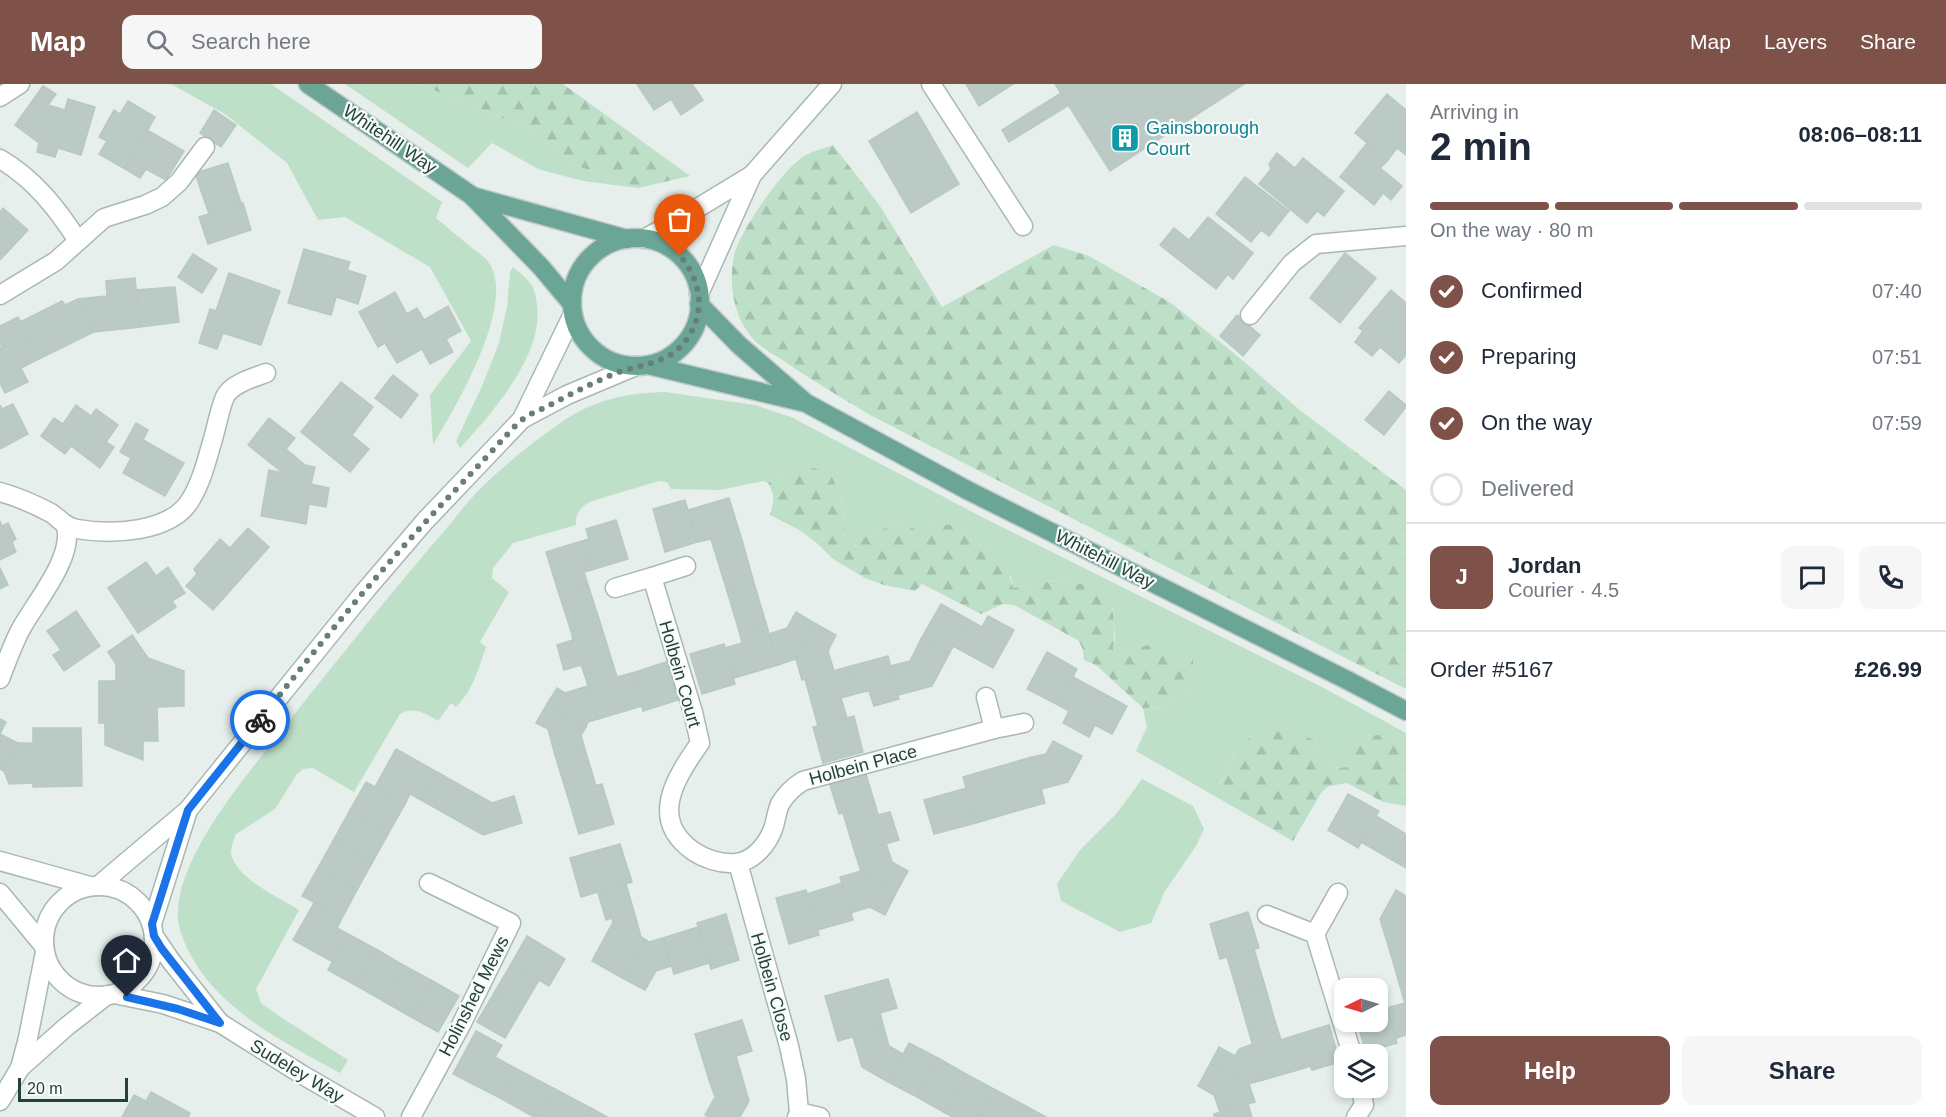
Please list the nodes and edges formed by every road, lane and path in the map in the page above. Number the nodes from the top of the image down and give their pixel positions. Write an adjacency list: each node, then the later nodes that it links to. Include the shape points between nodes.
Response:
1 (20, 84): 5 (street)
2 (308, 84): 9 (main road, Whitehill Way)
3 (832, 84): 8 (street)
4 (931, 84): 10 (street)
5 (0, 97)
6 (205, 147): 13 (street, via 179,182 162,197 104,218)
7 (0, 159): 13 (street, via 33,183 57,208)
8 (752, 176): 12 (street, via 678,220); 15 (street)
9 (471, 195): 12 (main road, Whitehill Way); 16 (main road, Whitehill Way, via 541,267)
10 (1023, 226)
11 (1406, 237): 17 (street, via 1316,244 1292,263)
12 (635, 239): 15 (main road, via 663,245 680,256 692,272); 16 (main road, via 606,245 590,258 574,285)
13 (78, 241): 14 (street, via 56,261)
14 (0, 295)
15 (699, 299): 18 (main road, via 696,323 687,340 673,354); 20 (main road, Whitehill Way, via 739,345)
16 (573, 309): 18 (main road, via 580,332 592,348 617,363); 21 (street)
17 (1250, 315)
18 (641, 365): 20 (main road, Whitehill Way); 21 (street, via 567,395)
19 (266, 374): 23 (street, via 248,380 226,395 198,483 190,501 174,516 128,531)
20 (806, 403): 29 (main road, Whitehill Way, via 967,490)
21 (522, 419): 32 (street, via 364,591)
22 (0, 492): 23 (street, via 33,503)
23 (66, 527): 27 (street, via 67,544 60,562 21,627)
24 (686, 566): 25 (street)
25 (652, 577): 26 (street); 34 (street, Holbein Court, via 700,742 675,782 668,815 683,844 697,854 719,862)
26 (615, 588)
27 (0, 679)
28 (986, 697): 31 (street)
29 (1406, 711)
30 (1024, 723): 31 (street, Holbein Place)
31 (994, 729): 34 (street, Holbein Place, via 803,781 780,805 764,845)
32 (188, 810): 36 (street); 40 (street)
33 (0, 861): 36 (street)
34 (738, 863): 49 (street, Holbein Close, via 789,1046)
35 (429, 884): 51 (street, Holinshed Mews, via 511,923)
36 (94, 886): 40 (street, via 130,895 145,910); 42 (street, via 72,893 56,907 46,925)
37 (0, 893): 42 (street)
38 (1338, 893): 41 (street)
39 (1267, 915): 41 (street)
40 (153, 930): 43 (street, via 154,950 146,969 132,984); 44 (street, Sudeley Way, via 171,961)
41 (1315, 934): 45 (street)
42 (44, 949): 43 (street, via 53,971 68,986 87,995); 46 (street)
43 (111, 995): 44 (street, Sudeley Way, via 171,1006); 46 (street)
44 (220, 1023): 50 (street, Sudeley Way)
45 (1349, 1044)
46 (20, 1068): 48 (street)
47 (1363, 1098): 53 (street, via 1364,1106)
48 (0, 1101)
49 (798, 1115): 52 (street, Holbein Close)
50 (375, 1117)
51 (411, 1117)
52 (820, 1117)
53 (1356, 1117)

